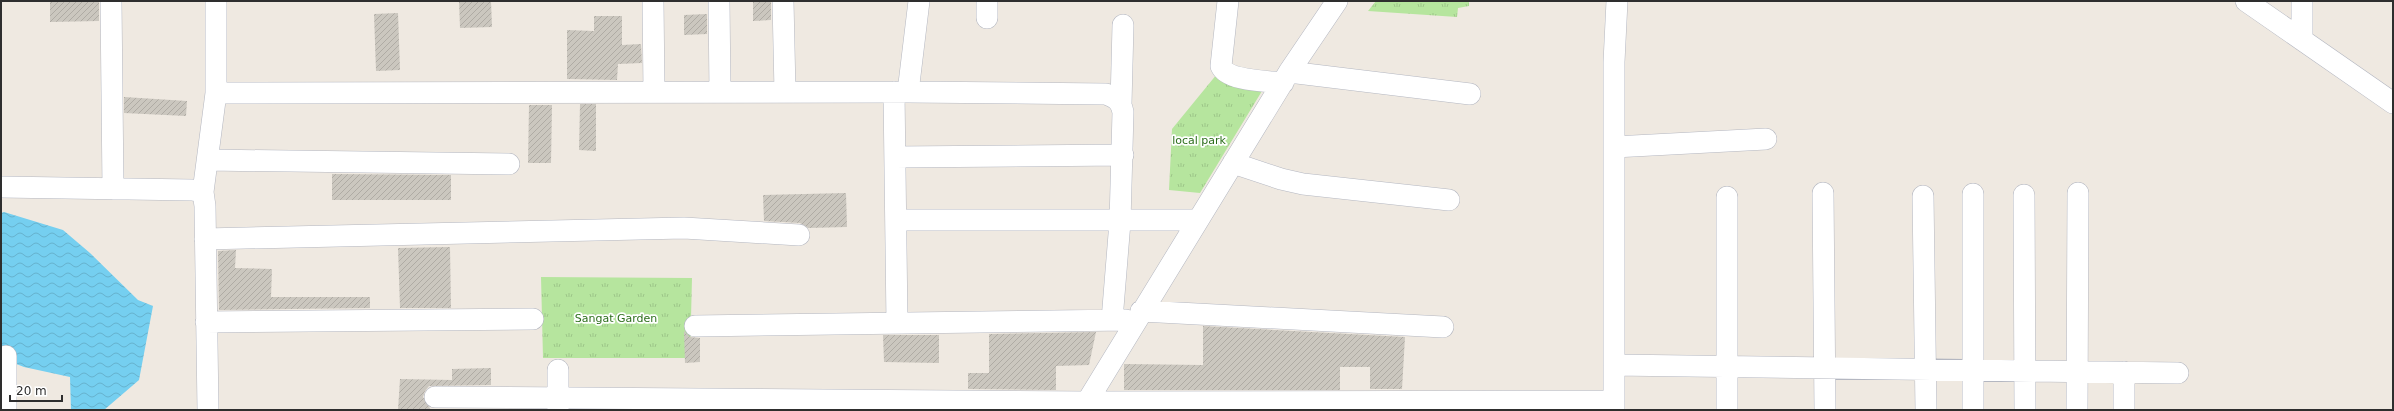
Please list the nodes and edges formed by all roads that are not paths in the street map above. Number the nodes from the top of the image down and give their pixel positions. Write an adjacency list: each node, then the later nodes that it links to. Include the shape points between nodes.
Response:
1 (111, 1): 31 (street)
2 (216, 1): 19 (street)
3 (653, 1): 15 (street)
4 (719, 1): 16 (street)
5 (783, 1): 17 (street)
6 (919, 1): 18 (street)
7 (1228, 1): 14 (street, via 1221,66 1223,71 1233,77)
8 (1337, 1): 14 (street)
9 (1617, 1): 24 (street)
10 (2246, 1): 13 (street)
11 (2302, 1): 13 (street)
12 (1123, 25): 22 (street)
13 (2302, 40): 21 (street)
14 (1286, 77): 20 (street); 28 (street)
15 (654, 92): 16 (street); 19 (street)
16 (720, 92): 17 (street)
17 (785, 92): 18 (street)
18 (901, 92): 22 (street, via 1106,94); 26 (street)
19 (216, 93): 27 (street)
20 (1470, 94)
21 (2393, 103)
22 (1122, 104): 25 (street)
23 (1766, 139): 24 (street)
24 (1614, 147): 53 (street)
25 (1123, 155): 26 (street); 42 (street)
26 (895, 157): 40 (street)
27 (208, 160): 29 (street); 32 (street)
28 (1233, 163): 39 (street, via 1303,184); 41 (street)
29 (509, 164)
30 (1, 187): 31 (street)
31 (113, 189): 32 (street)
32 (203, 192): 44 (street)
33 (1823, 193): 55 (street)
34 (2078, 193): 60 (street)
35 (1973, 194): 58 (street)
36 (2024, 195): 59 (street)
37 (1923, 196): 57 (street)
38 (1727, 197): 54 (street)
39 (1449, 200)
40 (896, 220): 42 (street); 49 (street)
41 (1198, 220): 42 (street); 45 (street)
42 (1120, 222): 47 (street)
43 (799, 235): 44 (street, via 684,228)
44 (205, 239): 48 (street)
45 (1139, 316): 47 (street); 51 (street); 67 (street)
46 (534, 319): 48 (street)
47 (1112, 320): 49 (street)
48 (206, 322): 69 (street)
49 (897, 323): 50 (street)
50 (695, 326)
51 (1443, 327)
52 (6, 356): 68 (street)
53 (1614, 365): 54 (street); 66 (street)
54 (1727, 367): 55 (street); 70 (street)
55 (1824, 368): 57 (street); 71 (street)
56 (558, 370): 65 (street)
57 (1925, 370): 58 (street); 72 (street)
58 (1973, 370): 59 (street); 73 (street)
59 (2025, 371): 60 (street); 74 (street)
60 (2077, 372): 61 (street); 75 (street)
61 (2124, 372): 62 (street); 76 (street)
62 (2178, 373)
63 (436, 397): 64 (street)
64 (493, 404): 65 (street)
65 (558, 404): 67 (street)
66 (1614, 405): 67 (street)
67 (1084, 406)
68 (6, 410)
69 (208, 410)
70 (1727, 410)
71 (1825, 410)
72 (1926, 410)
73 (1973, 410)
74 (2025, 410)
75 (2077, 410)
76 (2124, 410)

